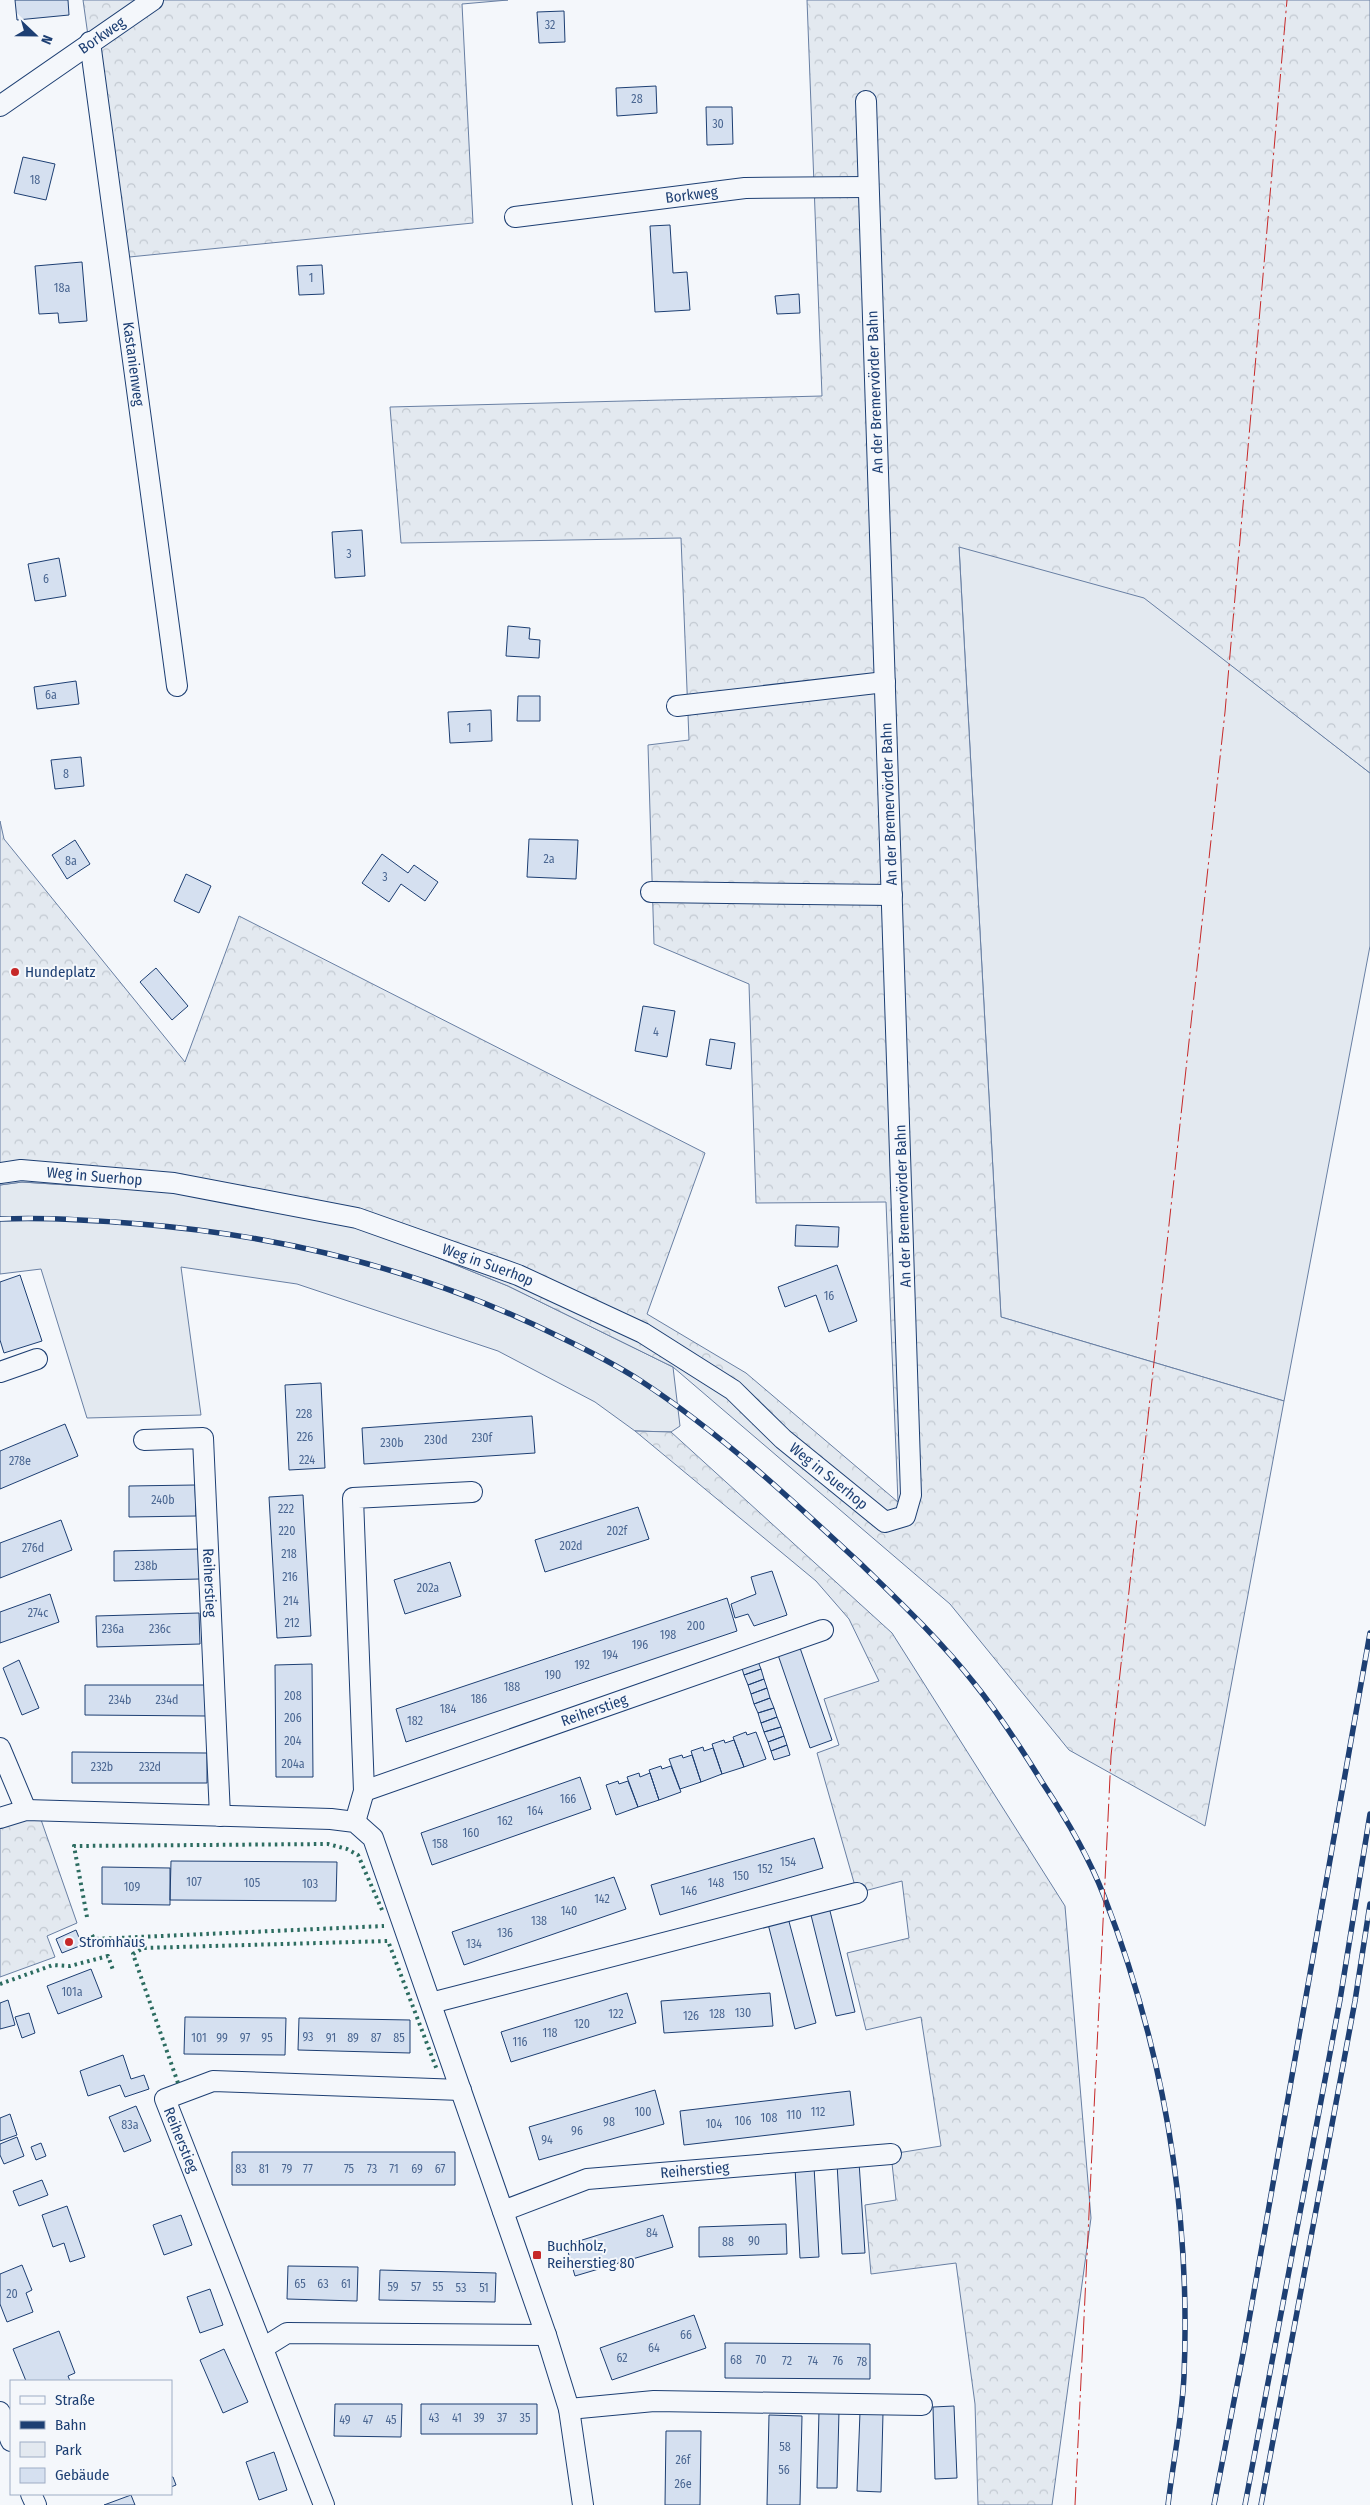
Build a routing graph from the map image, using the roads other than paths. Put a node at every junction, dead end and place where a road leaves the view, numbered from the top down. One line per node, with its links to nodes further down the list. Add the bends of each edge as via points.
1 (153, 0): 2 (street, Borkweg)
2 (90, 42): 4 (street, Borkweg); 8 (street, Kastanienweg)
3 (866, 101): 5 (street, An der Bremervörder Bahn)
4 (0, 106)
5 (868, 187): 6 (street, Borkweg, via 745,188); 7 (street, An der Bremervörder Bahn)
6 (515, 217)
7 (885, 682): 9 (street); 11 (street, An der Bremervörder Bahn)
8 (177, 686)
9 (677, 706)
10 (651, 892): 11 (street, An der Bremervörder Bahn)
11 (892, 895): 17 (street, An der Bremervörder Bahn, via 911,1495)
12 (0, 1173): 17 (street, Weg in Suerhop, via 21,1170 174,1183 357,1218 518,1275 643,1333 733,1390 783,1439 885,1522)
13 (37, 1360): 14 (street)
14 (0, 1372)
15 (144, 1440): 22 (street, Reiherstieg, via 203,1438)
16 (472, 1492): 20 (street, via 353,1498)
17 (905, 1516)
18 (824, 1630): 20 (street, Reiherstieg)
19 (0, 1748): 21 (street)
20 (364, 1791): 24 (street)
21 (26, 1810): 22 (street); 23 (street)
22 (220, 1816): 24 (street)
23 (0, 1818)
24 (355, 1822): 26 (street, via 373,1838)
25 (857, 1893): 26 (street)
26 (431, 2003): 27 (street)
27 (461, 2090): 29 (street); 31 (street, Reiherstieg, via 213,2082 165,2099)
28 (891, 2154): 29 (street, Reiherstieg, via 587,2180)
29 (503, 2211): 30 (street)
30 (546, 2335): 31 (street, via 287,2333); 33 (street)
31 (263, 2348): 36 (street, Reiherstieg)
32 (922, 2406): 33 (street, via 654,2400)
33 (570, 2409): 37 (street)
34 (0, 2412): 35 (street)
35 (10, 2438)
36 (324, 2505)
37 (583, 2505)

